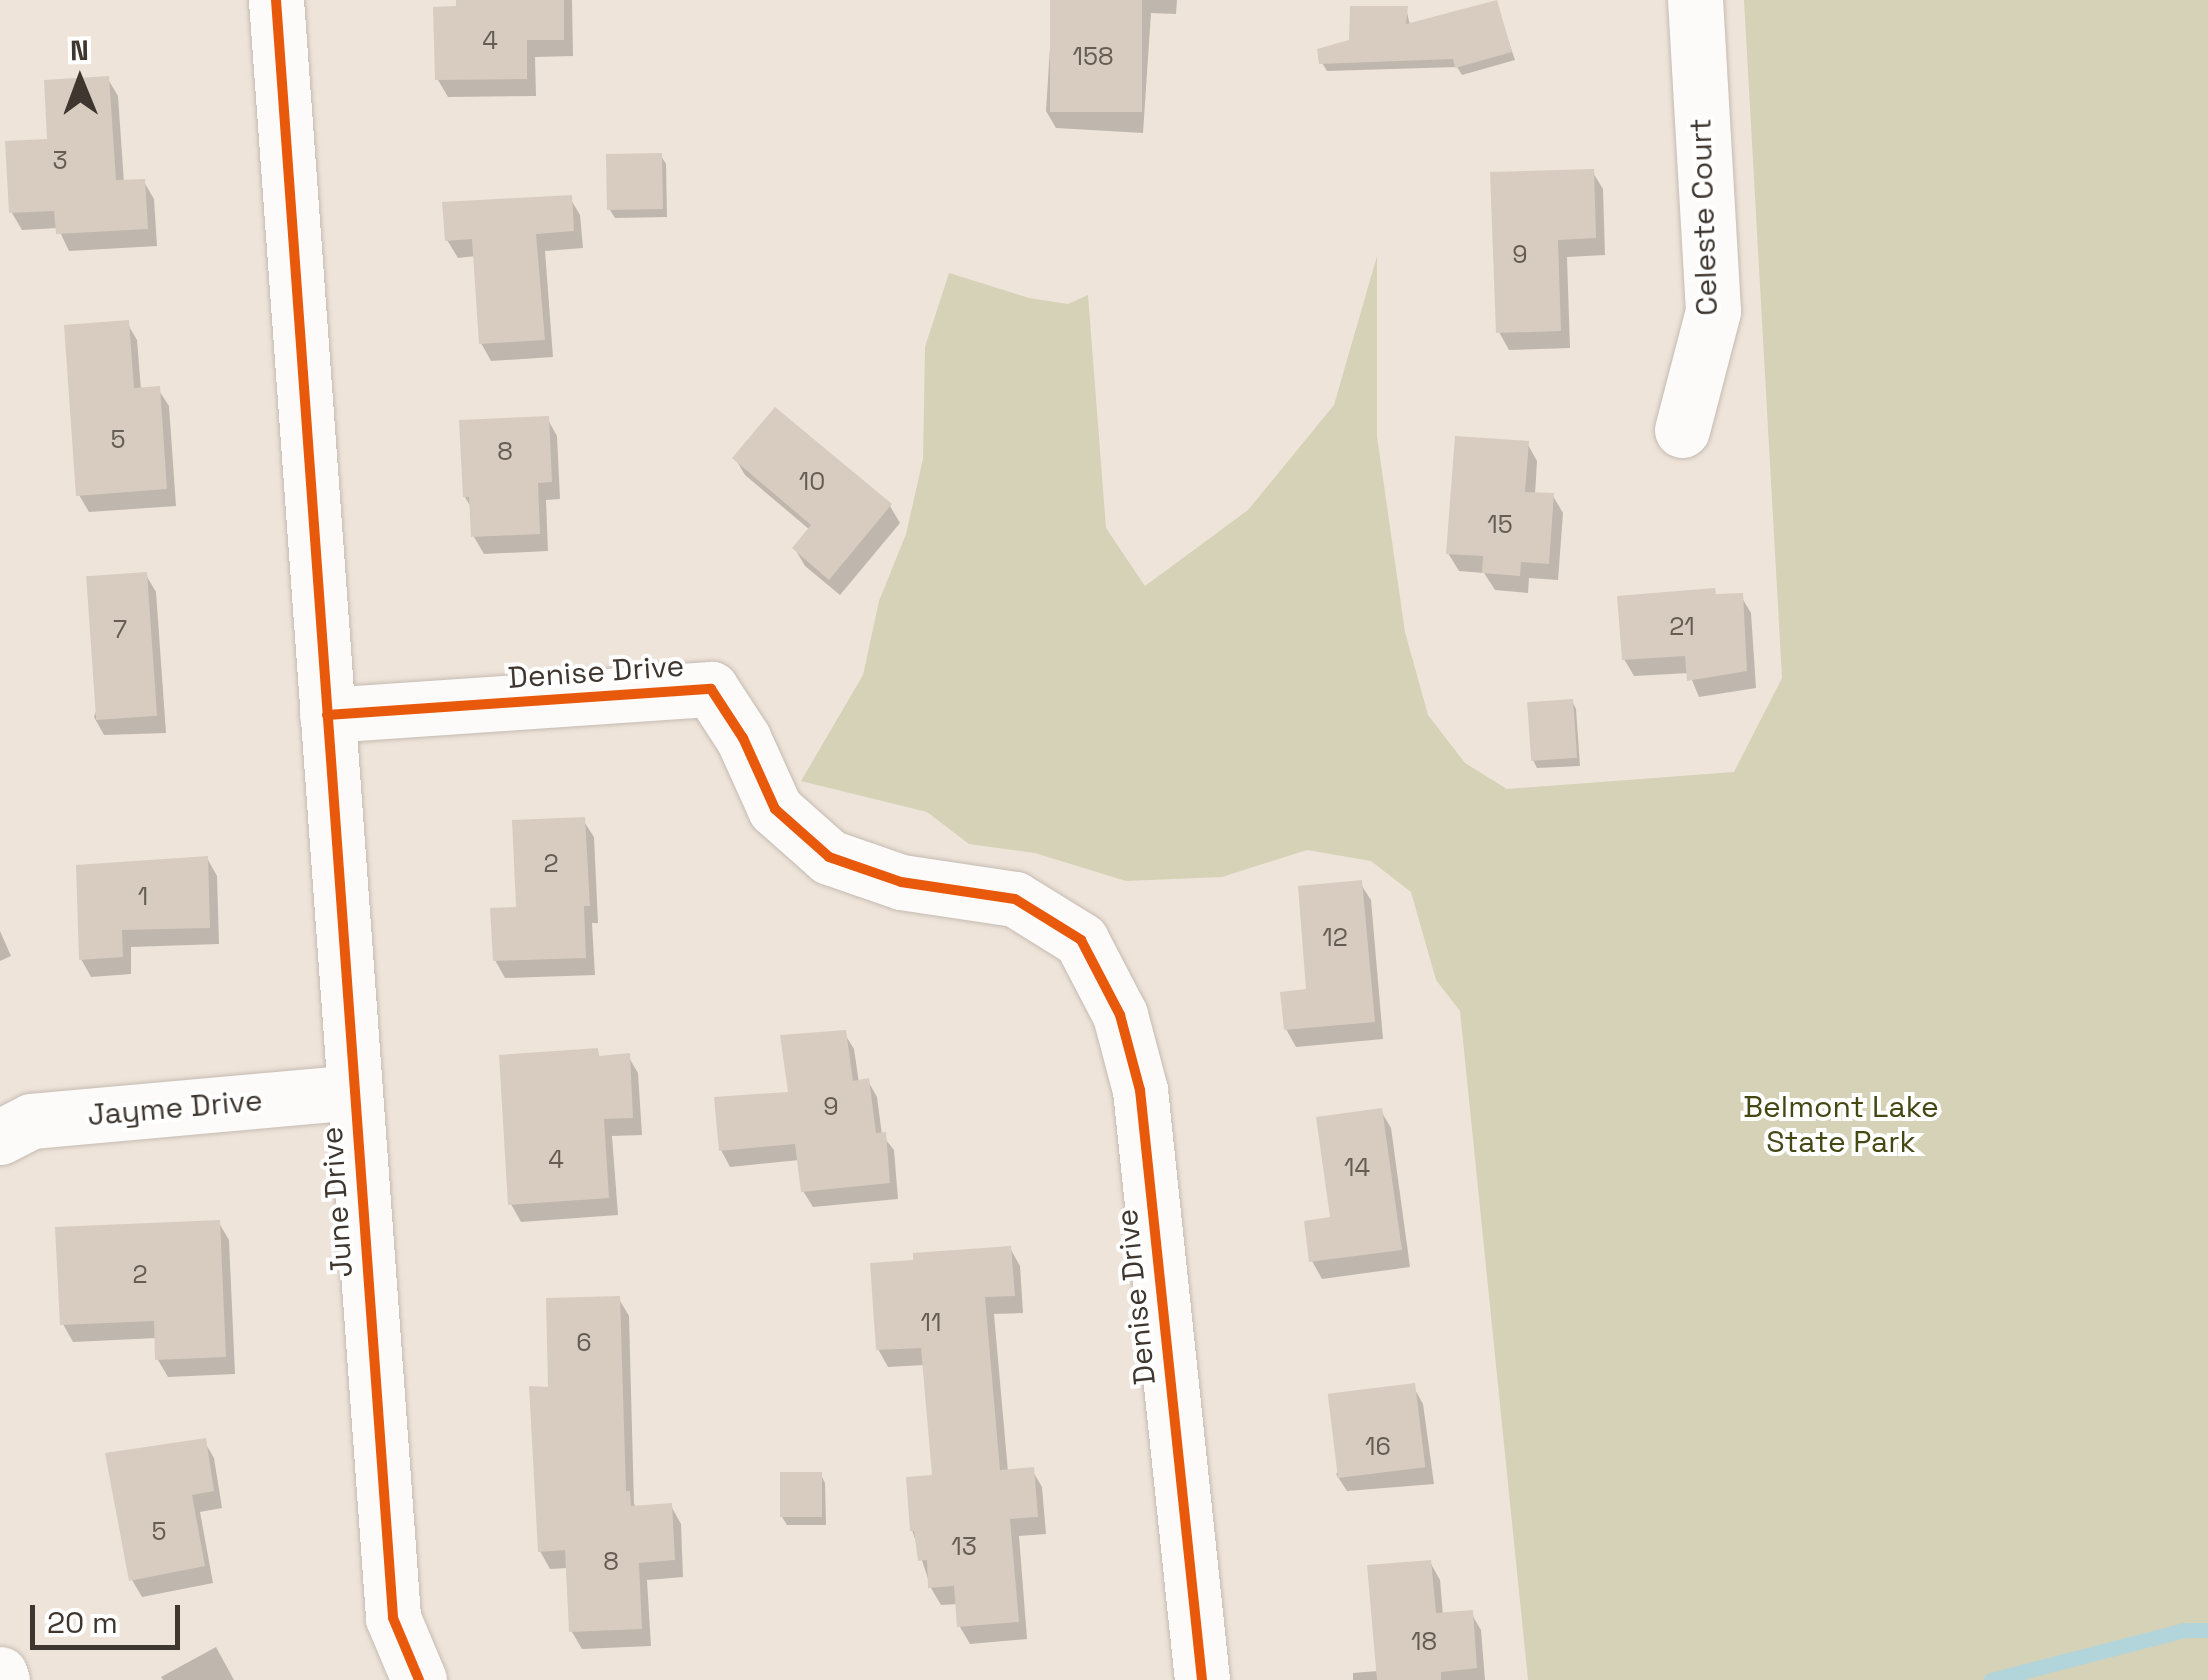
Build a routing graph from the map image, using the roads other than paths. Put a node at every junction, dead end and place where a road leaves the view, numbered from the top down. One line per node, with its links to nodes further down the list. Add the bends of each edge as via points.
1 (276, 0): 4 (street)
2 (1695, 0): 3 (street, Celeste Court, via 1713,311)
3 (1682, 430)
4 (327, 715): 5 (street, June Drive); 8 (street, Denise Drive, via 711,689 775,809 829,858 901,882 1015,899 1081,940 1120,1014 1140,1090)
5 (354, 1092): 6 (street, Jayme Drive, via 31,1120); 7 (street, June Drive, via 393,1618)
6 (0, 1137)
7 (418, 1680)
8 (1202, 1680)

